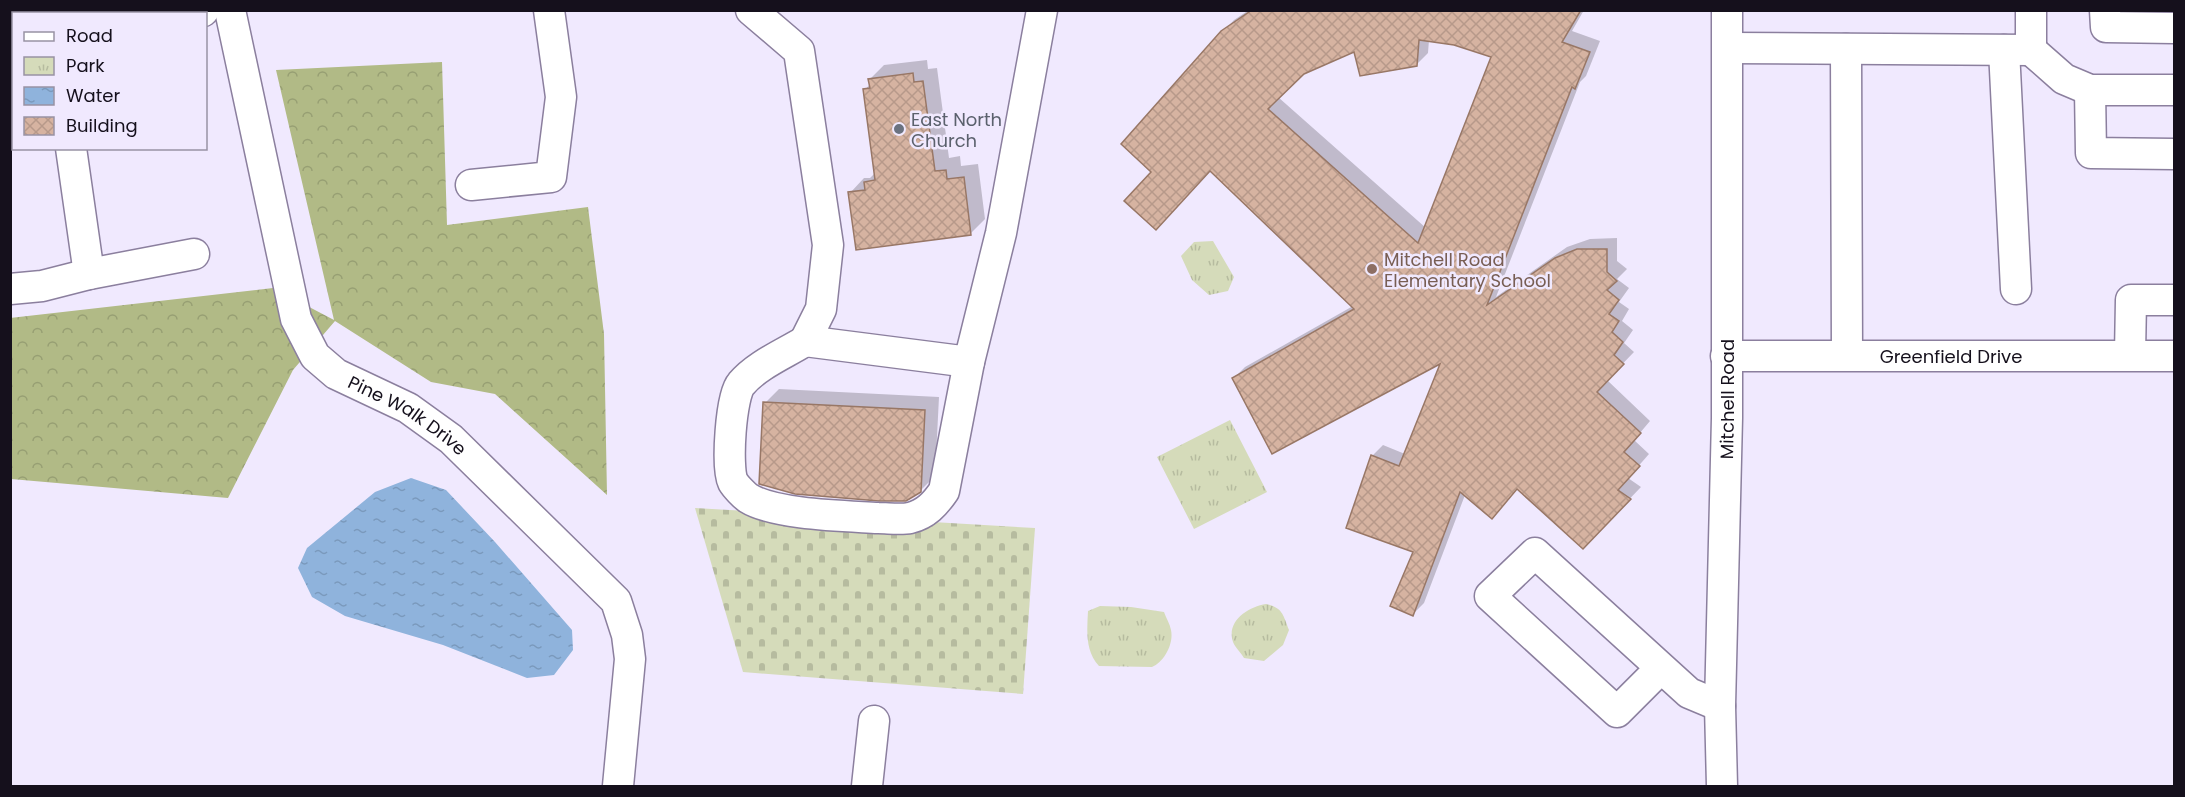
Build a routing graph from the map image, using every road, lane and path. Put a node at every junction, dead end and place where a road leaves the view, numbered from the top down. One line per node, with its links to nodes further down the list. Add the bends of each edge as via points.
1 (230, 10): 31 (street, Pine Walk Drive, via 296,319 315,357 336,374 408,408 451,439 616,601 630,659)
2 (549, 10): 16 (street, via 561,97 551,177)
3 (752, 10): 22 (street, via 799,51 828,245 821,309)
4 (1042, 10): 27 (street, via 1001,233)
5 (1727, 10): 9 (street, Mitchell Road)
6 (2031, 10): 11 (street)
7 (2105, 10): 8 (street, via 2106,27)
8 (2175, 28)
9 (1728, 48): 10 (street); 25 (street, Mitchell Road)
10 (1846, 49): 11 (street); 24 (street)
11 (2018, 50): 12 (street, via 2064,79); 20 (street)
12 (2090, 90): 13 (street); 15 (street, via 2091,153)
13 (2175, 90)
14 (71, 150): 18 (street)
15 (2175, 154)
16 (471, 185)
17 (194, 255): 18 (street)
18 (89, 274): 19 (street, via 42,286)
19 (10, 289)
20 (2016, 289)
21 (2175, 300): 23 (street, via 2131,300)
22 (805, 341): 27 (street); 27 (street, via 754,371 739,386 733,408 729,462 733,482 747,498 767,507 831,516 908,519 924,513 944,491)
23 (2130, 354): 24 (street, Greenfield Drive); 26 (street, Greenfield Drive)
24 (1847, 355): 25 (street, Greenfield Drive)
25 (1726, 356): 29 (street, Mitchell Road)
26 (2175, 356)
27 (969, 362)
28 (1661, 668): 28 (street, via 1535,553 1490,596 1617,712); 29 (street, via 1689,693)
29 (1720, 706): 33 (street, Mitchell Road)
30 (874, 721): 32 (street)
31 (618, 786)
32 (867, 786)
33 (1722, 786)

